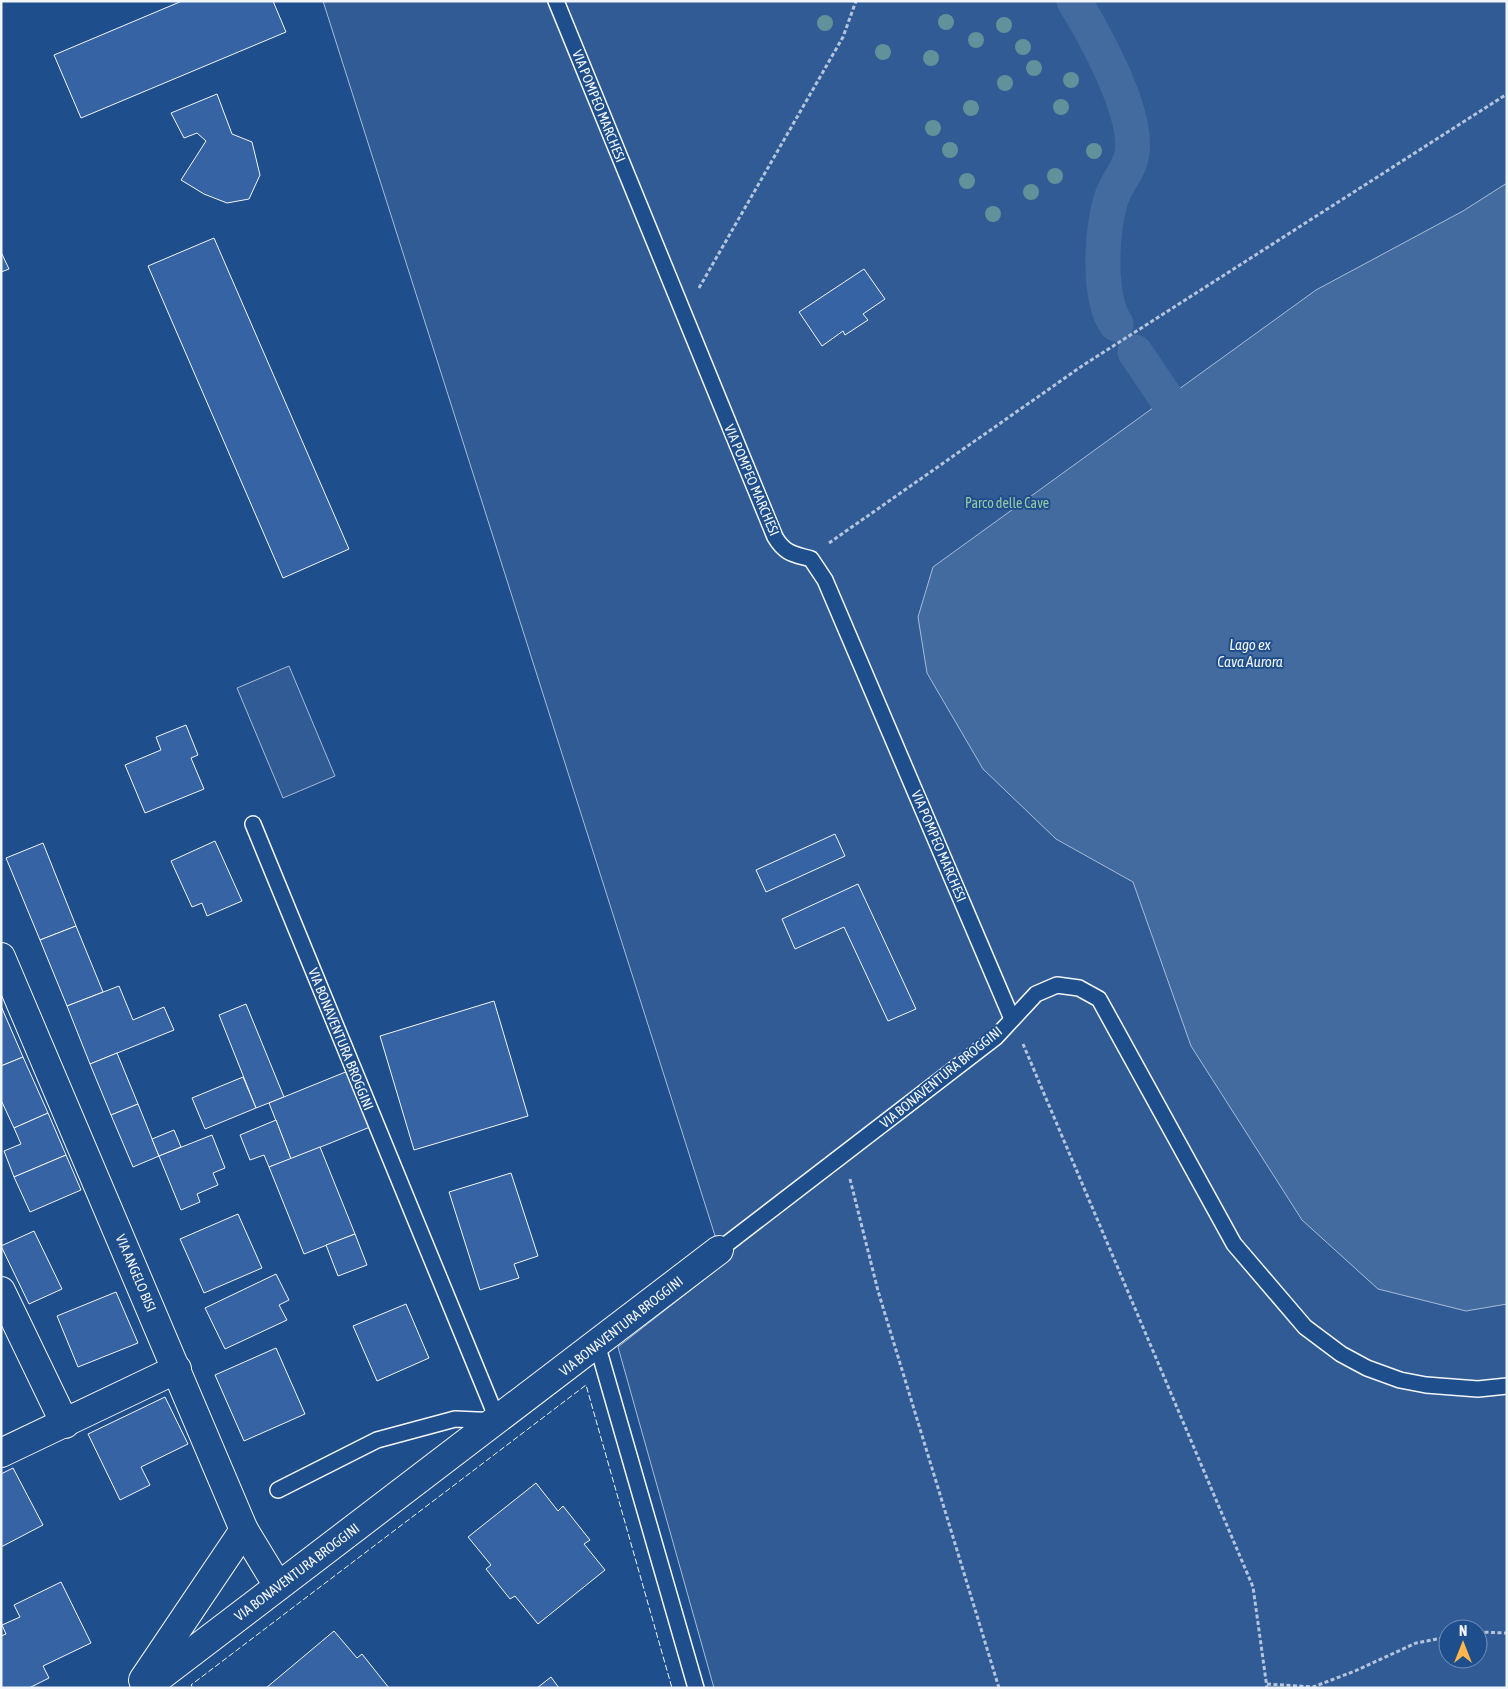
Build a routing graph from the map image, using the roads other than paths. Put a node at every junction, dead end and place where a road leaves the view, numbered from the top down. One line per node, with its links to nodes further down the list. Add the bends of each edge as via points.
1 (556, 1): 4 (lane, VIA POMPEO MARCHESI, via 775,537 793,555 808,558 825,580)
2 (253, 824): 10 (lane, VIA BONAVENTURA BROGGINI)
3 (1, 957): 8 (street, VIA ANGELO BISI)
4 (1012, 1019): 5 (lane, VIA BONAVENTURA BROGGINI, via 996,1037); 9 (lane, VIA BONAVENTURA BROGGINI, via 1036,994 1057,985 1079,988 1099,999 1234,1244 1305,1328 1341,1354 1400,1380 1478,1389)
5 (719, 1250): 7 (street, VIA BONAVENTURA BROGGINI)
6 (1, 1290): 11 (street)
7 (597, 1344): 10 (street, VIA BONAVENTURA BROGGINI); 18 (lane)
8 (177, 1369): 11 (street); 14 (street, VIA ANGELO BISI)
9 (1507, 1386)
10 (498, 1421): 13 (lane, via 454,1419 377,1440); 15 (street, VIA BONAVENTURA BROGGINI)
11 (65, 1424): 12 (street)
12 (1, 1453)
13 (278, 1490)
14 (244, 1530): 15 (street, VIA ANGELO BISI); 16 (street)
15 (278, 1586): 17 (street, VIA BONAVENTURA BROGGINI)
16 (138, 1688)
17 (145, 1688)
18 (696, 1688)

